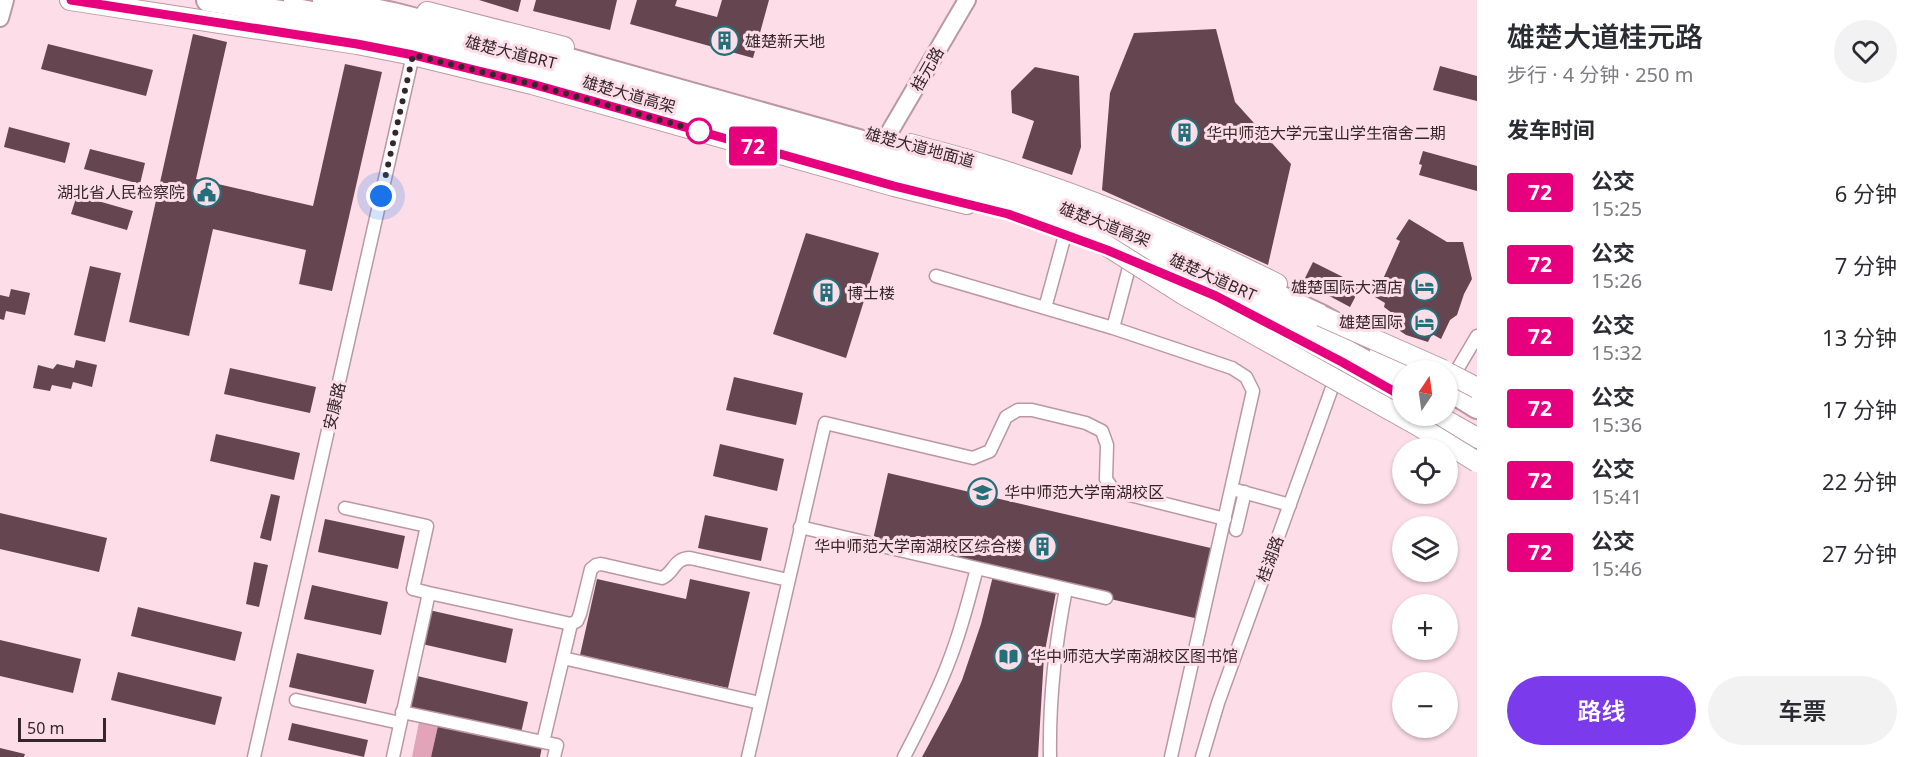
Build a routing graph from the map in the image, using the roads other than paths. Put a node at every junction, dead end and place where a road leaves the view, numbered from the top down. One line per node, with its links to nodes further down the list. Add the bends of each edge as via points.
1 (4, 0): 8 (street)
2 (70, 0): 9 (main road)
3 (208, 0): 12 (highway, 雄楚大道高架, via 311,17 536,67)
4 (288, 0): 7 (lane)
5 (324, 0): 7 (highway, 雄楚大道高架)
6 (967, 0): 11 (street, 桂元路)
7 (371, 8): 11 (main road, 雄楚大道地面道, via 539,40); 16 (highway, 雄楚大道高架, via 923,159 1083,213)
8 (0, 18)
9 (413, 55): 12 (main road, via 532,84 894,186); 57 (street, 安康路)
10 (532, 57): 12 (lane, 雄楚大道BRT, via 738,111 921,165)
11 (886, 138): 21 (main road, 雄楚大道地面道, via 986,165 1142,223 1332,311)
12 (1073, 228): 13 (main road); 15 (street); 24 (highway, 雄楚大道高架, bridge, via 1207,282); 38 (main road, bridge)
13 (1131, 260): 17 (street); 22 (main road, via 1216,296)
14 (936, 276): 15 (street)
15 (1045, 308): 17 (street)
16 (1321, 316): 19 (highway, 雄楚大道高架, bridge); 20 (main road, bridge)
17 (1113, 328): 39 (street, via 1232,368 1246,377 1253,392)
18 (1477, 336): 23 (street)
19 (1399, 360)
20 (1407, 360)
21 (1413, 360)
22 (1342, 362): 28 (main road); 41 (street, 桂湖路)
23 (1458, 363)
24 (1392, 377)
25 (1458, 383): 27 (main road, bridge)
26 (1458, 386): 31 (main road, 雄楚大道地面道)
27 (1477, 388)
28 (1392, 390)
29 (1458, 390): 32 (highway)
30 (1458, 394): 34 (lane)
31 (1477, 396)
32 (1477, 407)
33 (1458, 413): 35 (highway)
34 (1477, 415)
35 (1477, 424)
36 (1455, 426): 37 (main road)
37 (1477, 438)
38 (1477, 462)
39 (1232, 489): 40 (street); 43 (street)
40 (1245, 492): 41 (street); 45 (street)
41 (1290, 505): 64 (street, 桂湖路)
42 (345, 508): 49 (street, via 427,526 413,589)
43 (1225, 519): 44 (street, via 1114,491 1106,479 1107,445 1102,431 1086,423 1018,410 1006,417 990,451 973,458 851,434 825,423); 63 (street)
44 (800, 527): 46 (street); 47 (street)
45 (1236, 530)
46 (977, 568): 48 (street); 61 (street, via 950,660)
47 (788, 580): 51 (street, via 690,558 682,559 662,578 596,565 591,569 580,614); 54 (street)
48 (1066, 589): 50 (street); 62 (street, via 1052,674)
49 (429, 593): 51 (street); 55 (street)
50 (1106, 598)
51 (571, 624): 52 (street)
52 (563, 658): 54 (street); 56 (street)
53 (296, 700): 55 (street)
54 (760, 703): 60 (street)
55 (401, 718): 56 (street); 58 (street)
56 (543, 742): 59 (street, via 557,745)
57 (254, 757)
58 (393, 757)
59 (554, 757)
60 (748, 757)
61 (904, 757)
62 (1050, 757)
63 (1171, 757)
64 (1202, 757)

